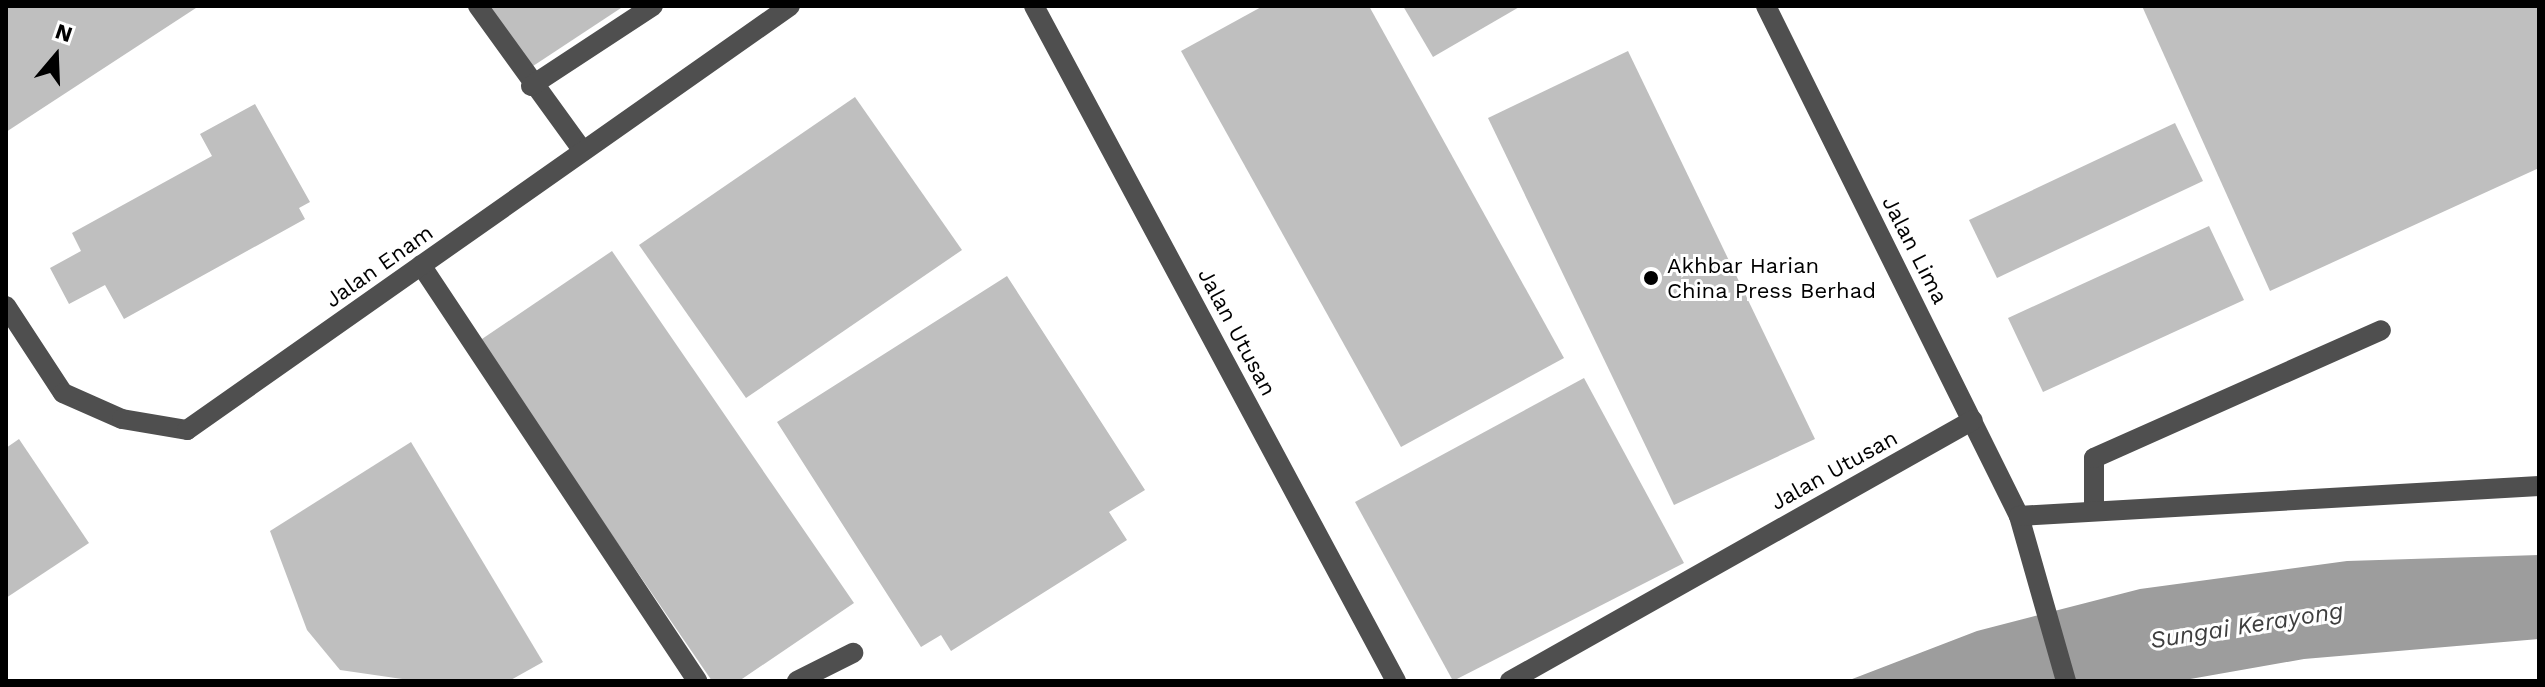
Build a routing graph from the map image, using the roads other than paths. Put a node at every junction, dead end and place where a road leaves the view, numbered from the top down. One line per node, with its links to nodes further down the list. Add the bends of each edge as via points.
1 (478, 6): 6 (street)
2 (653, 6): 6 (street)
3 (790, 6): 7 (street, Jalan Enam)
4 (1766, 6): 11 (street, Jalan Lima)
5 (1042, 9): 18 (street, Jalan Utusan)
6 (531, 86): 7 (street)
7 (583, 151): 8 (street, Jalan Enam)
8 (421, 265): 9 (street, Jalan Enam, via 187,430 122,419 63,393); 16 (street)
9 (6, 306)
10 (2381, 330): 13 (street, via 2094,458)
11 (1973, 420): 14 (street, Jalan Lima); 19 (street, Jalan Utusan)
12 (2539, 486): 13 (street)
13 (2094, 507): 14 (street)
14 (2019, 516): 20 (street, Jalan Lima)
15 (853, 653): 17 (street)
16 (697, 681)
17 (797, 681)
18 (1396, 681)
19 (1510, 681)
20 (2066, 681)

